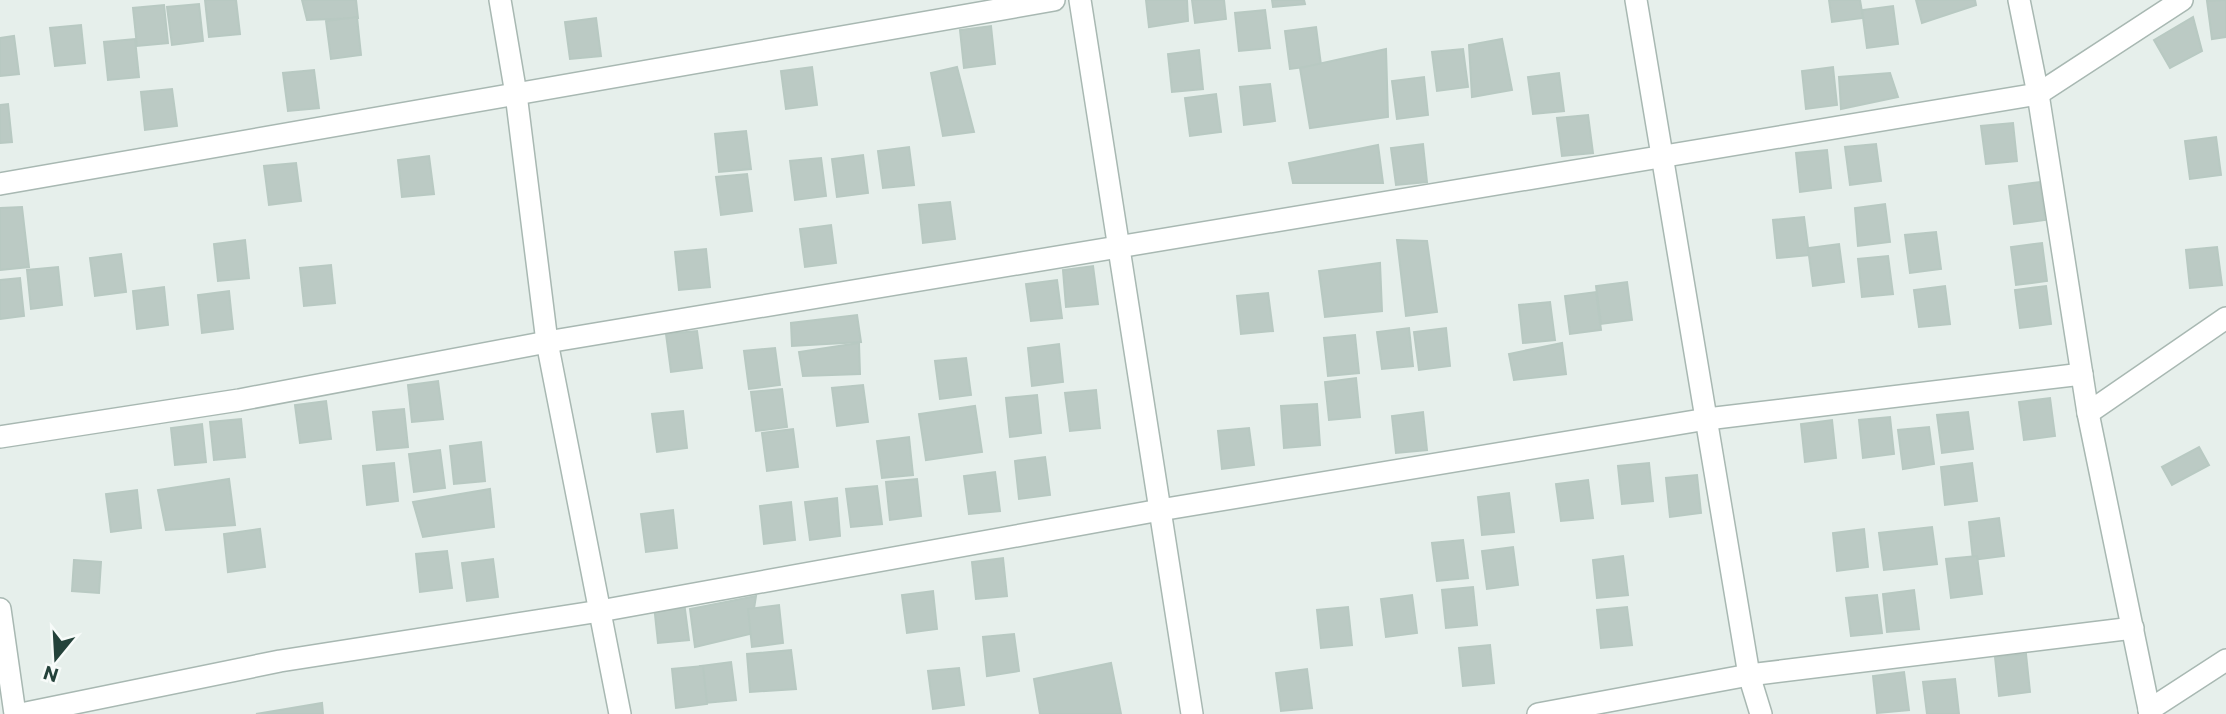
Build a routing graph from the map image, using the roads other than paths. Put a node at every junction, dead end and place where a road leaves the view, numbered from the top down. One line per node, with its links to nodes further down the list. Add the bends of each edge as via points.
1 (500, 0): 7 (street)
2 (1054, 0): 7 (street)
3 (1080, 0): 11 (street)
4 (1636, 0): 9 (street)
5 (2020, 0): 8 (street)
6 (2182, 0): 8 (street)
7 (516, 94): 10 (street); 13 (street)
8 (2038, 94): 9 (street); 14 (street)
9 (1661, 158): 11 (street); 16 (street)
10 (0, 184)
11 (1119, 247): 13 (street); 18 (street)
12 (2226, 318): 15 (street)
13 (547, 342): 17 (street, via 239,400); 20 (street)
14 (2082, 374): 15 (street); 16 (street)
15 (2088, 413): 21 (street)
16 (1707, 419): 18 (street); 23 (street)
17 (0, 437)
18 (1160, 510): 20 (street); 28 (street)
19 (0, 609): 25 (street)
20 (600, 611): 26 (street, via 280,662); 27 (street)
21 (2133, 628): 23 (street); 24 (street)
22 (2226, 660): 24 (street)
23 (1749, 675): 29 (street); 30 (street)
24 (2150, 712)
25 (15, 714)
26 (21, 714)
27 (620, 714)
28 (1192, 714)
29 (1538, 714)
30 (1761, 714)

